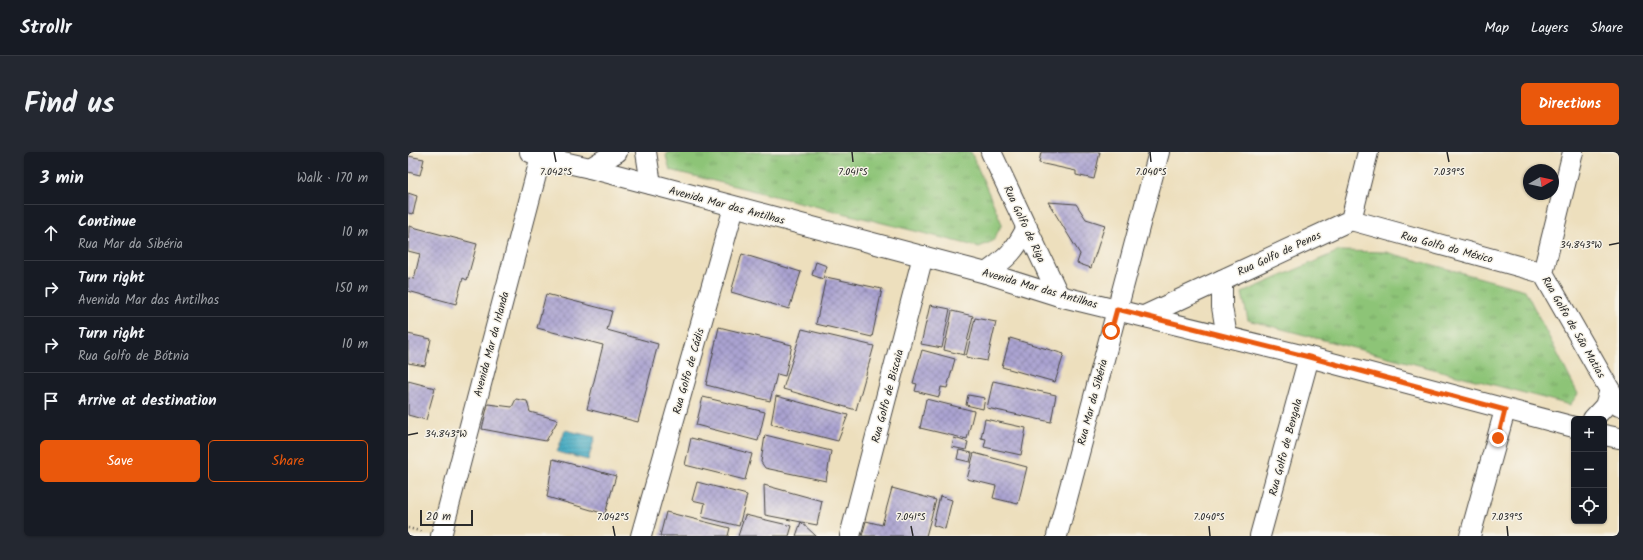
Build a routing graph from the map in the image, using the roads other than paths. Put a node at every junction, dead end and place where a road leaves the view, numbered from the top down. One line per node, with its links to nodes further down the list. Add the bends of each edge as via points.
1 (617, 152): 8 (street)
2 (646, 152): 9 (street)
3 (991, 152): 12 (street, Rua Golfo de Riga)
4 (1159, 152): 18 (street, Rua Mar da Sibéria)
5 (1368, 152): 11 (street)
6 (1573, 152): 15 (street, Rua Golfo de São Matias)
7 (538, 154): 8 (street, Avenida Mar das Antilhas); 28 (street, Avenida Mar da Irlanda)
8 (590, 168): 9 (street, Avenida Mar das Antilhas)
9 (651, 184): 10 (street, Avenida Mar das Antilhas)
10 (734, 207): 13 (street, Avenida Mar das Antilhas); 29 (street, Rua Golfo de Cádis)
11 (1351, 220): 15 (street, Rua Golfo do México); 16 (street, Rua Golfo de Penas)
12 (1027, 227): 14 (street, via 1008,258); 17 (street, Rua Golfo de Riga)
13 (922, 256): 14 (street, Avenida Mar das Antilhas); 30 (street, Rua Golfo de Biscaia)
14 (986, 273): 17 (street, Avenida Mar das Antilhas)
15 (1543, 273): 22 (street, Rua Golfo de São Matias)
16 (1222, 280): 19 (street, Rua Golfo de Penas); 20 (street, via 1222,307)
17 (1059, 296): 18 (street, Avenida Mar das Antilhas)
18 (1117, 309): 19 (street, Avenida Mar das Antilhas); 31 (street, Rua Mar da Sibéria)
19 (1144, 316): 20 (street, Avenida Mar das Antilhas)
20 (1227, 337): 21 (street, Avenida Mar das Antilhas)
21 (1309, 357): 23 (street, Avenida Mar das Antilhas); 32 (street, Rua Golfo de Bengala)
22 (1614, 398): 24 (street)
23 (1505, 410): 25 (street, Avenida Mar das Antilhas); 33 (street)
24 (1596, 416)
25 (1571, 426)
26 (1607, 436): 27 (street)
27 (1619, 438)
28 (441, 536)
29 (641, 536)
30 (850, 536)
31 (1056, 536)
32 (1260, 536)
33 (1470, 536)

